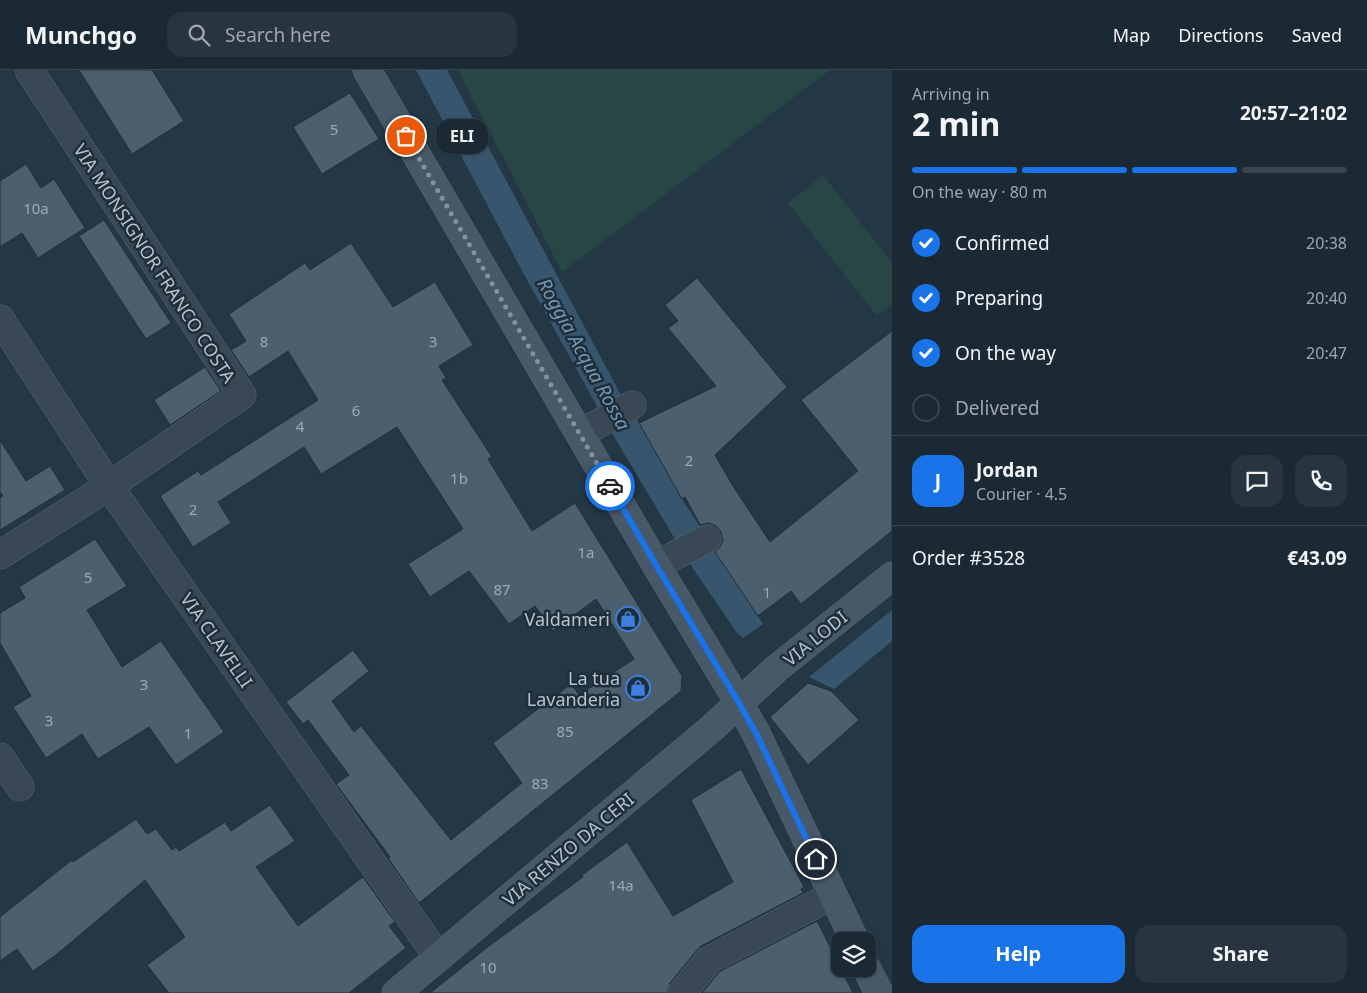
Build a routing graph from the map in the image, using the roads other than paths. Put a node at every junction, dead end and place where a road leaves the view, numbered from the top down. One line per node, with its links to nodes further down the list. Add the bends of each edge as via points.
1 (29, 70): 6 (street, VIA MONSIGNOR FRANCO COSTA, via 242,395)
2 (367, 70): 5 (street)
3 (0, 319): 6 (street, VIA CLAVELLI)
4 (632, 405): 5 (street)
5 (580, 434): 9 (street)
6 (109, 486): 8 (street); 16 (street, VIA CLAVELLI)
7 (707, 539): 9 (street)
8 (0, 554)
9 (656, 565): 11 (street)
10 (892, 576): 11 (street, VIA LODI, via 776,669)
11 (739, 703): 14 (street); 16 (street, VIA RENZO DA CERI)
12 (0, 757): 13 (street)
13 (20, 787)
14 (833, 895): 15 (street); 19 (street, via 709,960)
15 (850, 932)
16 (440, 956): 18 (street, VIA RENZO DA CERI)
17 (871, 977): 20 (street)
18 (396, 993)
19 (682, 993)
20 (879, 993)

